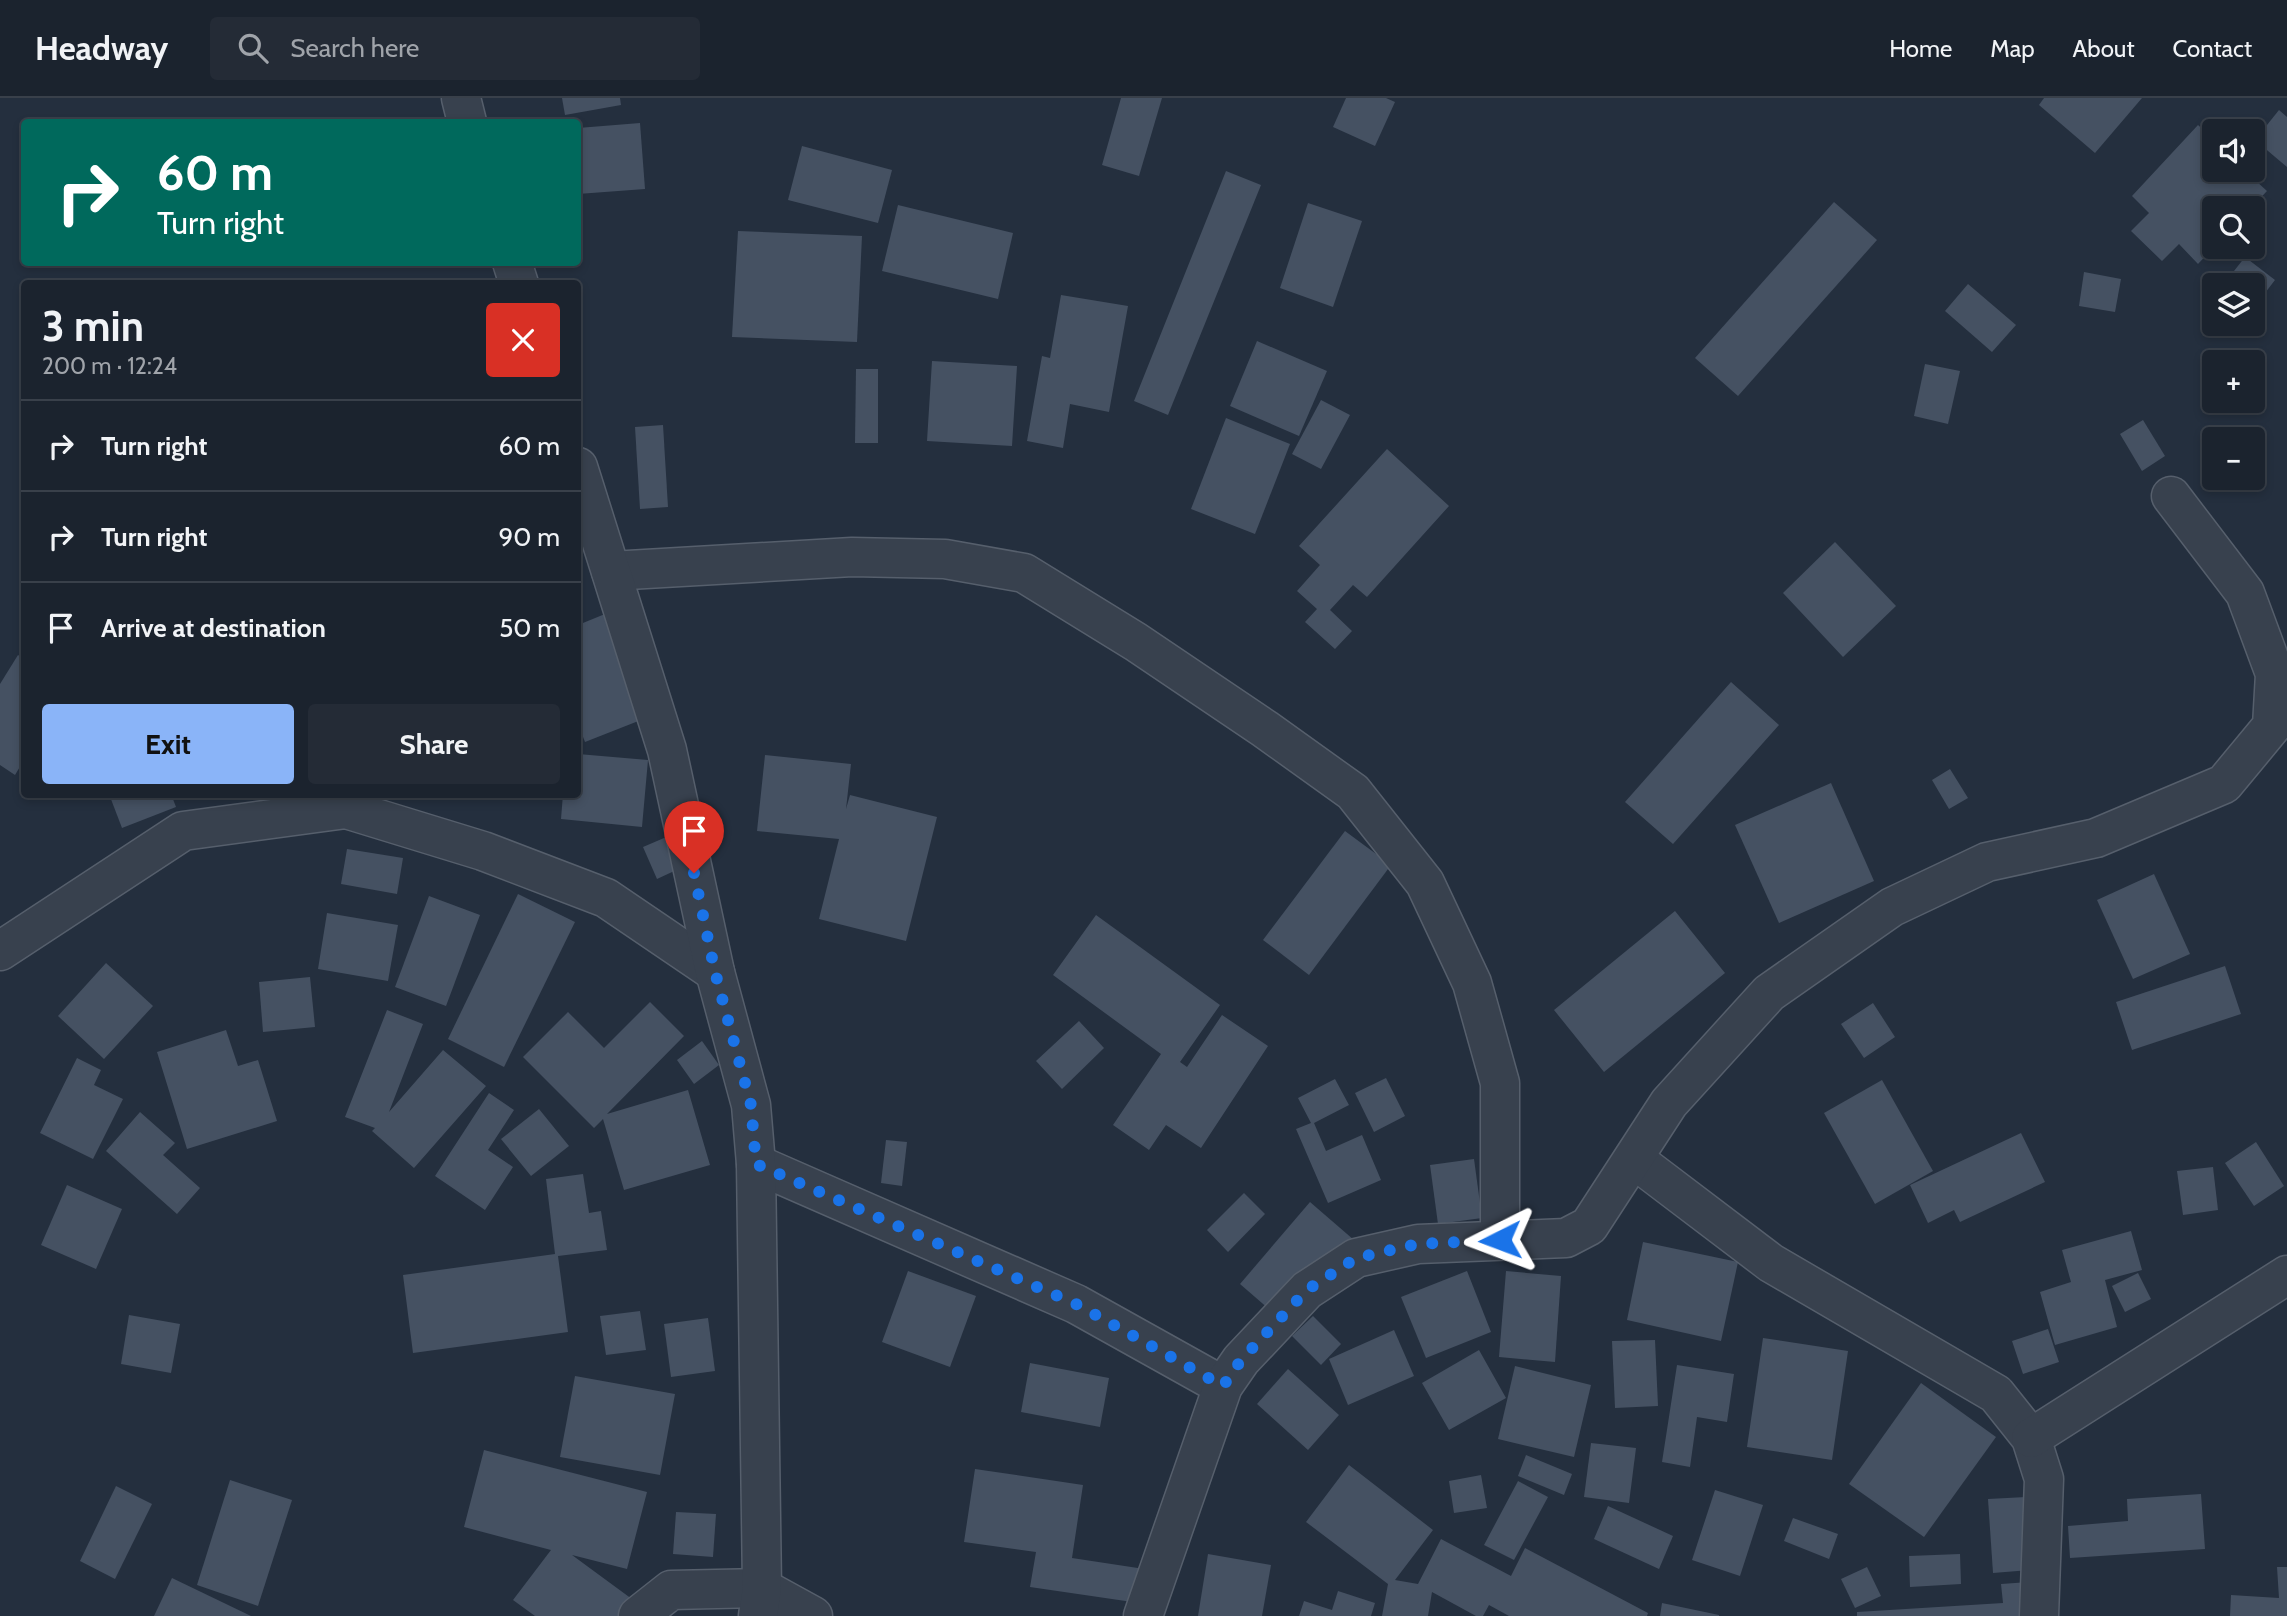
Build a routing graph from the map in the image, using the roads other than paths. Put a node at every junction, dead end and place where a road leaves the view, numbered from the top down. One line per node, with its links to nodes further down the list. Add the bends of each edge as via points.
1 (461, 98): 3 (street)
2 (485, 98): 4 (street)
3 (467, 119)
4 (470, 119)
5 (581, 476): 7 (street)
6 (2171, 496): 10 (street, via 2245,593 2275,674 2272,726 2224,784 2096,838 1987,862 1892,907 1769,993 1669,1103)
7 (611, 571): 9 (street, via 667,750); 12 (street, via 852,557 944,559 1024,573 1136,642 1353,792 1425,883 1472,983 1500,1083)
8 (1, 948): 9 (street, via 183,831 346,809 483,851 606,898)
9 (715, 972): 11 (street, via 751,1105)
10 (1634, 1159): 12 (street, via 1589,1226 1566,1238); 15 (street, via 1771,1263 1996,1394)
11 (756, 1164): 14 (street, via 1076,1304); 16 (street)
12 (1500, 1240): 14 (street, via 1418,1244 1356,1258 1307,1290 1241,1360)
13 (2287, 1275): 15 (street)
14 (1223, 1386): 19 (street)
15 (2031, 1438): 20 (street, via 2045,1479)
16 (760, 1602): 17 (street, via 671,1590); 18 (street)
17 (638, 1616)
18 (813, 1616)
19 (1143, 1616)
20 (2039, 1616)

